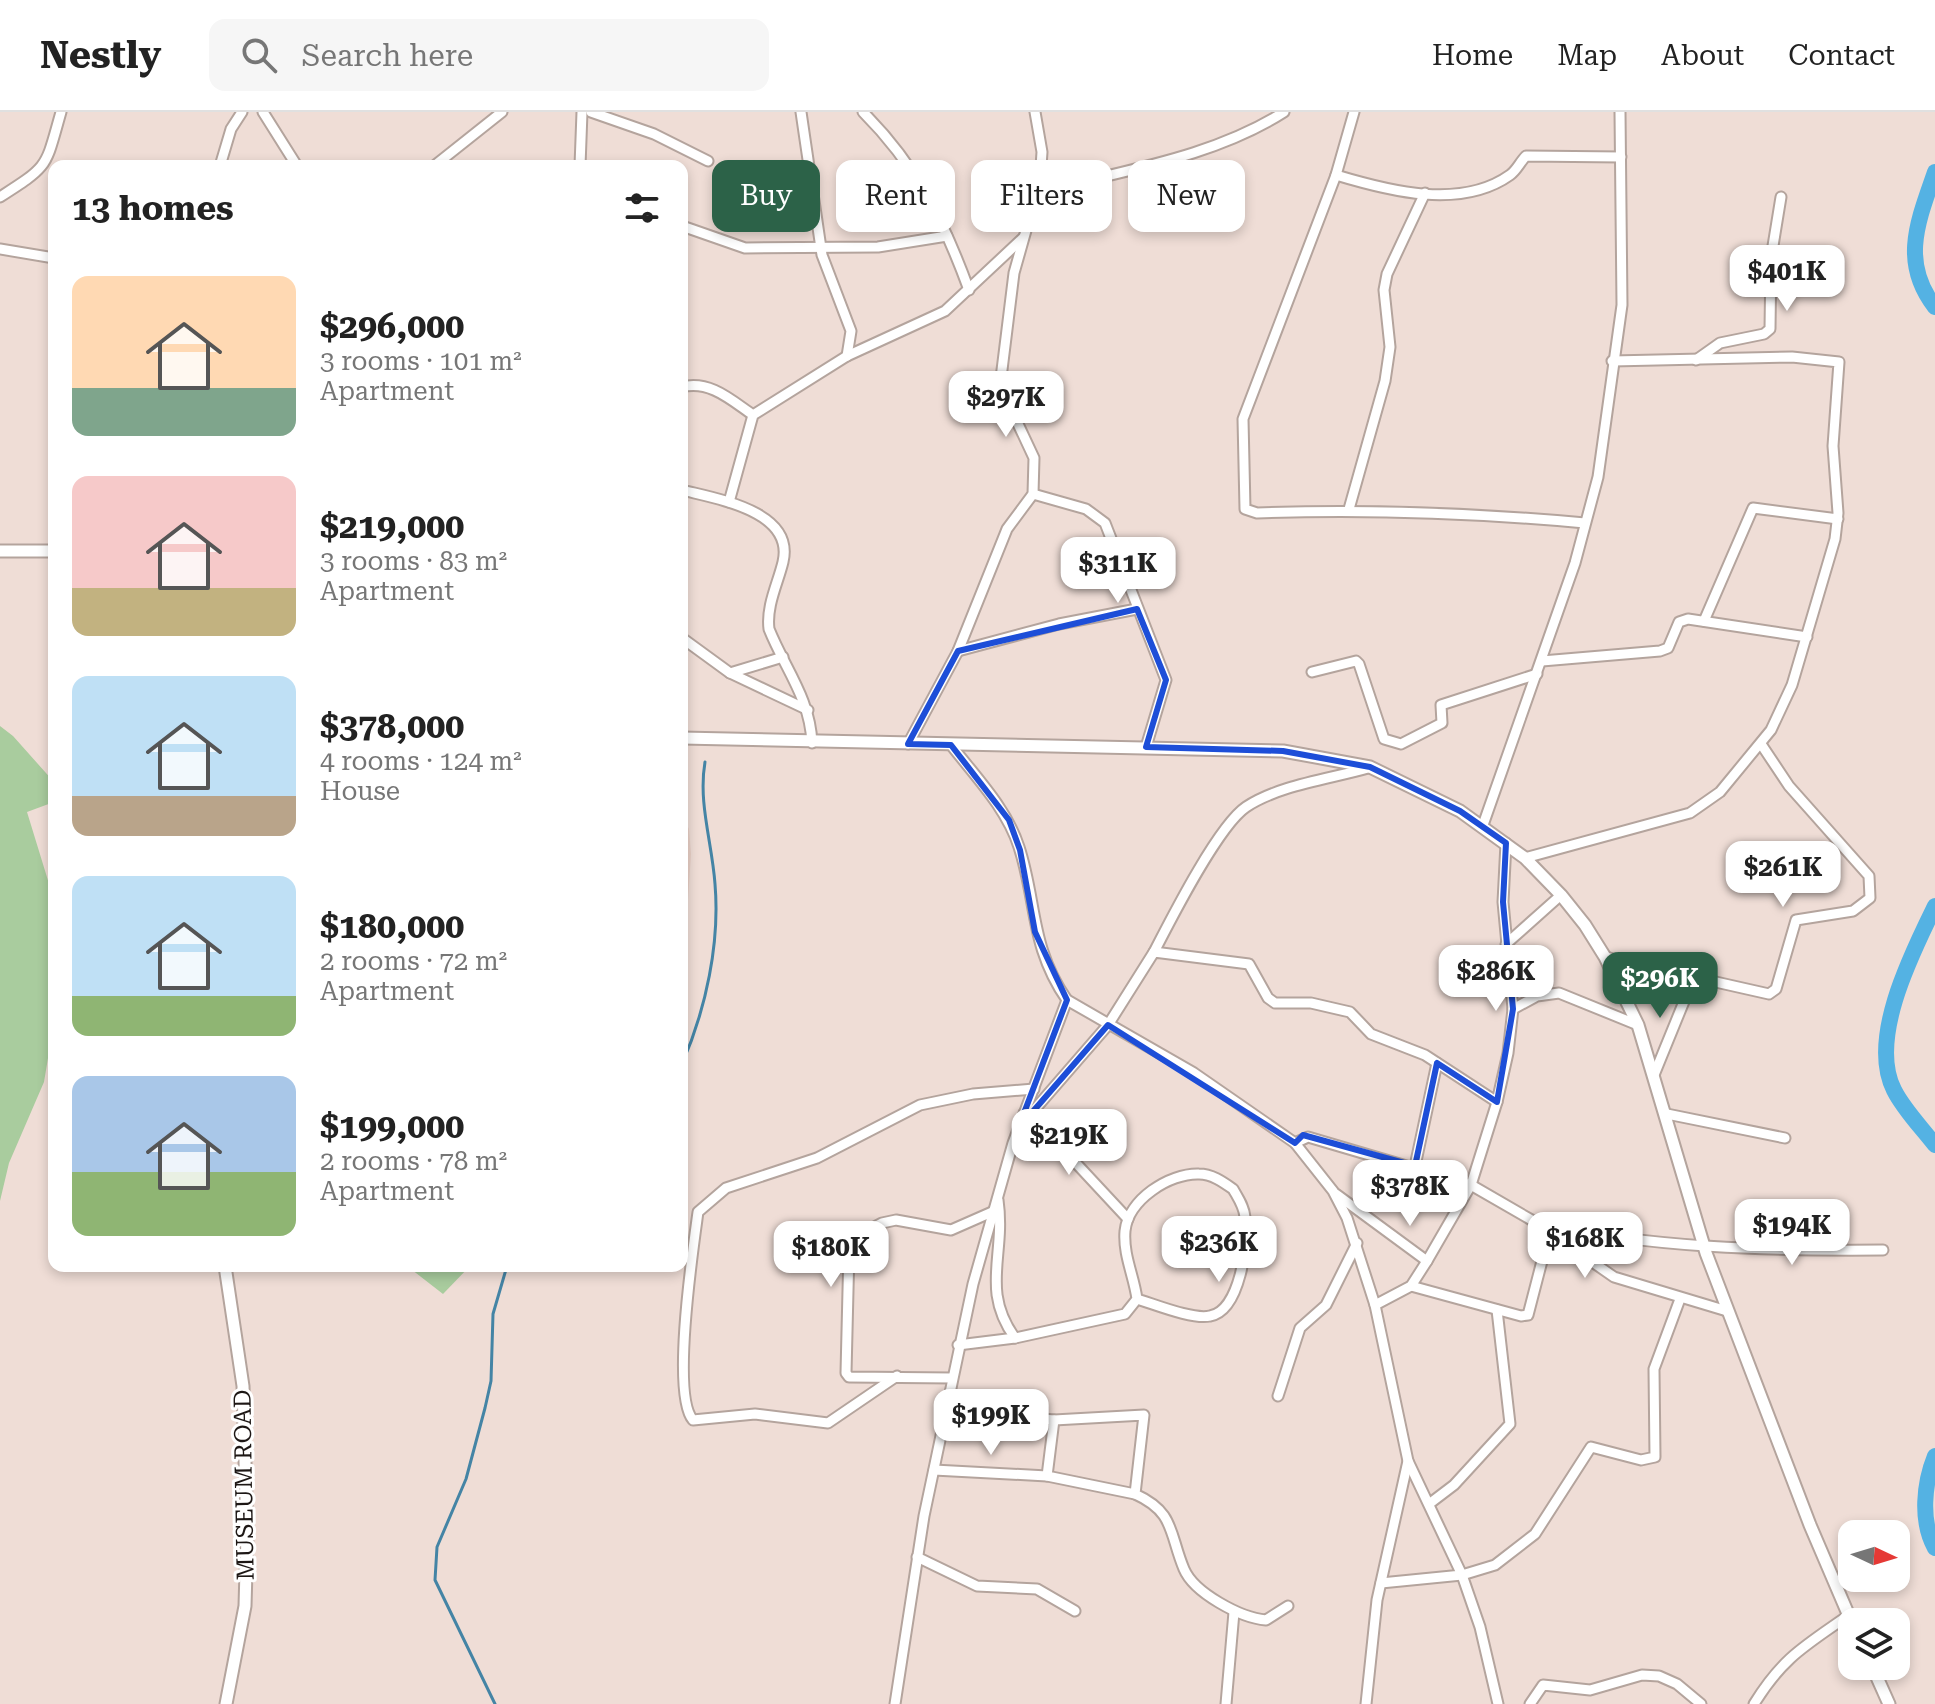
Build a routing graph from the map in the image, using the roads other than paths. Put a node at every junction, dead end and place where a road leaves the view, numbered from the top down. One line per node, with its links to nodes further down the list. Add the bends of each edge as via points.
1 (61, 112): 25 (street, via 46,165)
2 (242, 112): 15 (street)
3 (263, 112): 16 (street)
4 (502, 112): 13 (street)
5 (582, 112): 19 (street)
6 (591, 112): 21 (street, via 654,134)
7 (801, 112): 31 (street)
8 (863, 112): 29 (street, via 910,165)
9 (1035, 112): 20 (street)
10 (1284, 112): 22 (street, via 1194,152)
11 (1354, 112): 23 (street)
12 (1620, 112): 14 (street)
13 (451, 153): 17 (street); 18 (street)
14 (1621, 157): 24 (street, via 1526,156 1511,174 1478,191); 37 (street, via 1622,305)
15 (222, 160)
16 (293, 160)
17 (442, 160)
18 (453, 160)
19 (580, 160)
20 (1041, 160)
21 (708, 161)
22 (1112, 173)
23 (1336, 175): 24 (street); 43 (street, via 1243,419 1244,504 1257,513)
24 (1425, 193): 43 (street, via 1387,274 1390,347 1385,381)
25 (0, 197)
26 (1781, 197): 36 (street, via 1771,258 1770,329 1720,343)
27 (688, 228): 31 (street, via 745,248)
28 (1026, 232): 30 (street)
29 (947, 236): 31 (street, via 878,247); 34 (street)
30 (1025, 237): 34 (street); 41 (street, via 1008,303 1001,378 1034,458)
31 (822, 245): 35 (street, via 851,331)
32 (0, 249): 33 (street)
33 (48, 257)
34 (969, 290): 35 (street, via 934,317)
35 (847, 356): 39 (street)
36 (1696, 360): 37 (street); 44 (street, via 1792,357 1839,362 1833,446)
37 (1612, 361): 45 (street, via 1598,477)
38 (688, 386): 39 (street, via 716,390)
39 (753, 415): 42 (street)
40 (688, 492): 42 (street)
41 (1033, 494): 48 (street, via 1097,514); 52 (street, via 1007,529)
42 (729, 502): 53 (street, via 766,519 784,541 768,618)
43 (1349, 509): 45 (street)
44 (1838, 519): 49 (street, via 1753,508); 50 (street)
45 (1585, 523): 54 (street)
46 (0, 551): 47 (street)
47 (48, 551)
48 (1137, 609): 52 (street); 64 (street, via 1166,680)
49 (1704, 621): 50 (street); 54 (street, via 1679,622 1668,648 1660,651)
50 (1807, 637): 62 (street, via 1792,685)
51 (688, 642): 56 (street)
52 (958, 651): 61 (street)
53 (783, 657): 56 (street); 58 (street)
54 (1542, 661): 57 (street)
55 (1312, 672): 57 (street, via 1356,661 1384,739 1401,744 1442,723 1441,705)
56 (730, 673): 58 (street)
57 (1537, 674): 66 (street)
58 (808, 710): 60 (street)
59 (688, 738): 60 (street)
60 (812, 743): 61 (street)
61 (908, 744): 63 (street)
62 (1761, 744): 68 (street, via 1720,792 1690,813); 73 (street, via 1789,786 1869,876 1870,898 1853,911 1796,920 1773,993)
63 (951, 745): 64 (street); 74 (street, via 1009,820 1035,932)
64 (1146, 747): 65 (street, via 1283,751)
65 (1370, 767): 66 (street); 71 (street, via 1268,796 1243,809 1183,896)
66 (1483, 825): 67 (street)
67 (1506, 843): 68 (street); 70 (street)
68 (1525, 858): 69 (street)
69 (1561, 895): 70 (street); 72 (street)
70 (1506, 944): 75 (street)
71 (1154, 952): 76 (street); 78 (street, via 1249,964 1275,1003 1311,1003 1350,1012 1371,1034)
72 (1605, 957): 73 (street); 77 (street)
73 (1694, 977): 79 (street)
74 (1067, 1000): 76 (street); 80 (street)
75 (1513, 1009): 77 (street, via 1537,996 1559,993); 81 (street)
76 (1108, 1025): 82 (street); 85 (street, via 1194,1073)
77 (1638, 1025): 79 (street)
78 (1437, 1063): 81 (street); 86 (street)
79 (1654, 1075): 83 (street)
80 (1034, 1089): 82 (street); 107 (street, via 920,1105 817,1158 726,1188 698,1212 684,1337 687,1406 693,1420 755,1414 828,1423)
81 (1497, 1102): 87 (street)
82 (1026, 1114): 89 (street); 91 (street)
83 (1667, 1114): 84 (street); 95 (street)
84 (1785, 1138)
85 (1295, 1143): 86 (street, via 1308,1137); 88 (street)
86 (1415, 1166): 87 (street)
87 (1471, 1185): 92 (street); 97 (street)
88 (1333, 1191): 94 (street); 97 (street)
89 (997, 1194): 90 (street); 105 (street, via 1001,1239 995,1303)
90 (992, 1212): 106 (street); 107 (street, via 951,1230 896,1220 882,1223 851,1243 846,1373 854,1378)
91 (1128, 1219): 100 (street, via 1125,1250); 100 (street, via 1168,1181 1202,1174 1233,1189 1246,1218 1241,1270 1223,1312 1205,1317)
92 (1535, 1222): 93 (street); 95 (street)
93 (1549, 1234): 101 (street, via 1614,1277); 103 (street, via 1532,1311 1521,1316)
94 (1357, 1243): 102 (street); 109 (street, via 1326,1305 1300,1328)
95 (1704, 1245): 96 (street, via 1772,1251); 104 (street)
96 (1883, 1250)
97 (1427, 1261): 99 (street)
98 (226, 1272): 126 (street, MUSEUM ROAD, via 243,1386 247,1535 245,1606)
99 (1411, 1286): 102 (street); 103 (street)
100 (1137, 1299): 105 (street, via 1125,1314 1111,1320)
101 (1680, 1299): 104 (street); 118 (street, via 1654,1369 1655,1457 1641,1460 1591,1447 1535,1534 1495,1565)
102 (1375, 1305): 112 (street)
103 (1497, 1310): 116 (street, via 1510,1424 1454,1485)
104 (1727, 1311): 121 (street)
105 (1015, 1338): 106 (street)
106 (958, 1345): 108 (street)
107 (897, 1376): 108 (street)
108 (952, 1378): 110 (street)
109 (1278, 1396)
110 (945, 1410): 111 (street); 113 (street)
111 (1054, 1420): 114 (street); 115 (street, via 1144,1415)
112 (1408, 1461): 116 (street); 119 (street)
113 (934, 1470): 114 (street); 117 (street)
114 (1047, 1476): 115 (street)
115 (1135, 1494): 123 (street, via 1162,1511 1189,1578)
116 (1429, 1504): 118 (street)
117 (917, 1557): 122 (street, via 977,1586 1037,1589); 127 (street)
118 (1462, 1575): 119 (street); 130 (street)
119 (1381, 1583): 129 (street)
120 (1288, 1606): 123 (street, via 1266,1620)
121 (1845, 1608)
122 (1075, 1611)
123 (1234, 1612): 128 (street)
124 (1838, 1627): 133 (street, via 1785,1660)
125 (1878, 1680): 134 (street)
126 (226, 1704)
127 (895, 1704)
128 (1226, 1704)
129 (1366, 1704)
130 (1498, 1704)
131 (1530, 1704): 132 (street, via 1543,1685 1590,1690 1642,1675 1677,1684)
132 (1701, 1704)
133 (1754, 1704)
134 (1889, 1704)

